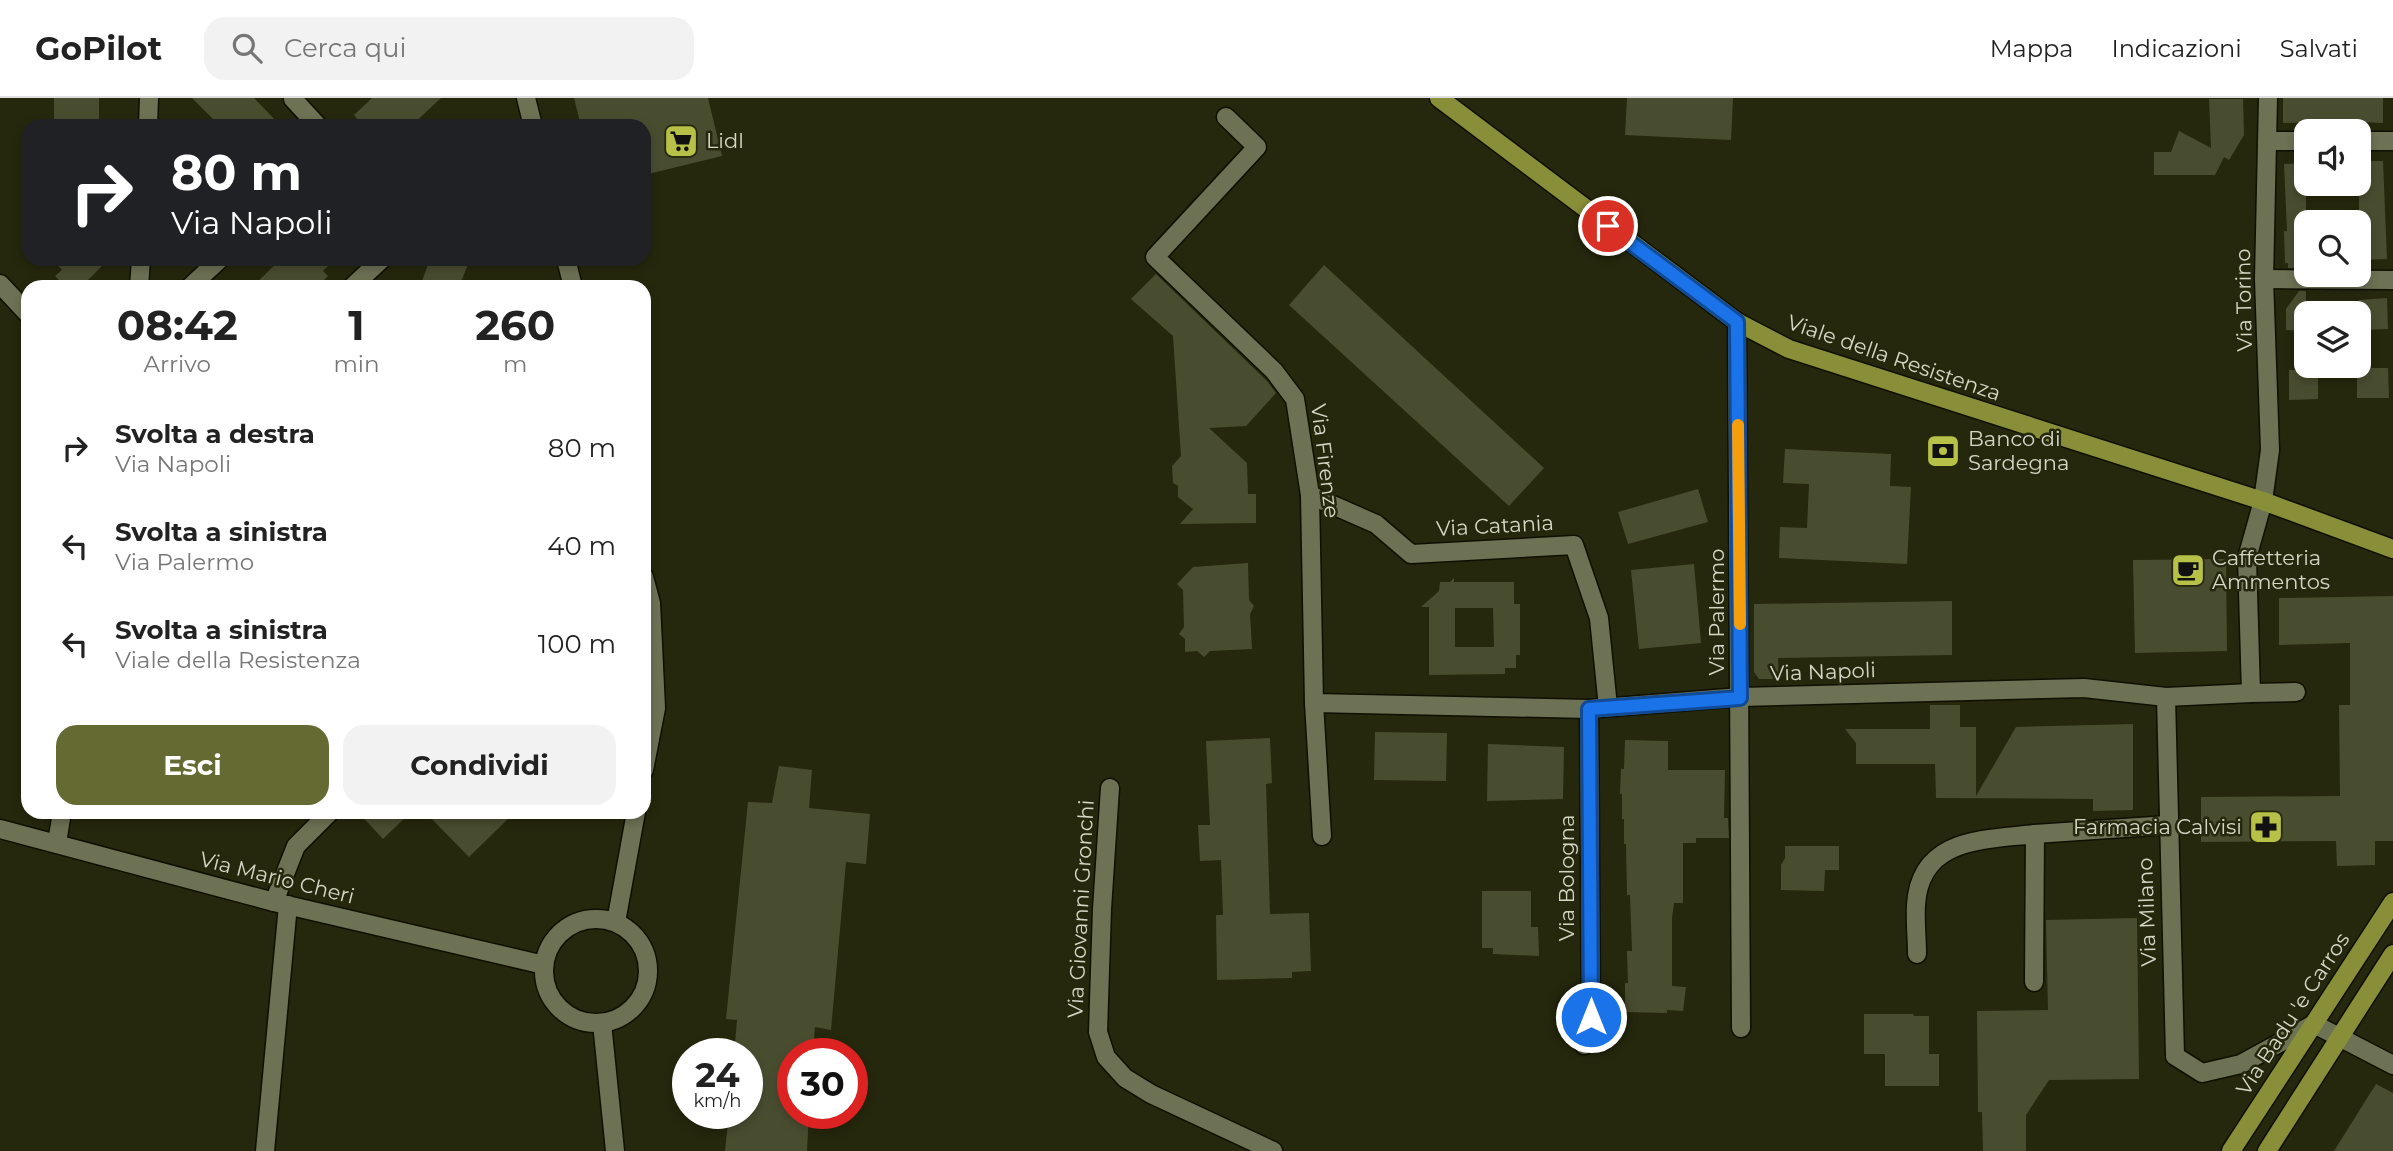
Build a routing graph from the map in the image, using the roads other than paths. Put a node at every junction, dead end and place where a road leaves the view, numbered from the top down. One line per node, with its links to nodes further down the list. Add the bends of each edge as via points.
1 (149, 98): 7 (street)
2 (293, 98): 8 (street)
3 (526, 98): 9 (street)
4 (1439, 98): 22 (main road, Viale della Resistenza)
5 (2268, 98): 10 (street, Via Torino)
6 (1226, 117): 23 (street, Via Firenze, via 1257,147 1155,257 1274,371 1295,399)
7 (148, 119)
8 (312, 119)
9 (531, 119)
10 (2269, 141): 11 (street); 16 (street, Via Torino)
11 (2294, 141)
12 (2371, 141): 13 (street)
13 (2393, 141)
14 (212, 266): 17 (street)
15 (374, 266): 18 (street)
16 (2264, 279): 19 (street); 24 (street, Via Torino, via 2270,450)
17 (198, 280)
18 (360, 280)
19 (2393, 280)
20 (0, 284): 21 (street)
21 (21, 306)
22 (1737, 322): 24 (main road, Viale della Resistenza, via 1789,349); 30 (street, Via Palermo)
23 (1310, 495): 31 (street, Via Firenze); 32 (street, Via Catania, via 1376,524 1411,554 1574,545 1599,618)
24 (2263, 501): 25 (main road, Viale della Resistenza); 28 (street, via 2247,558)
25 (2393, 549)
26 (651, 620): 34 (street, via 656,708)
27 (2296, 692): 28 (street)
28 (2251, 693): 29 (street)
29 (2165, 697): 30 (street, Via Napoli, via 2084,688); 39 (street, Via Milano)
30 (1740, 698): 32 (street, Via Napoli); 53 (street, Via Palermo)
31 (1314, 703): 33 (street, Via Napoli); 42 (street, Via Firenze)
32 (1608, 707): 33 (street, Via Napoli)
33 (1589, 709): 55 (street, Via Bologna, via 1591,1017)
34 (651, 734)
35 (1110, 788): 59 (street, Via Giovanni Gronchi, via 1098,1032 1106,1057 1125,1078 1151,1094)
36 (61, 819): 43 (street)
37 (323, 819): 45 (street, via 296,846)
38 (635, 819): 46 (street)
39 (2168, 825): 41 (street); 52 (street, Via Milano, via 2175,1056 2202,1073 2241,1064)
40 (0, 829): 43 (street, Via Mario Cheri)
41 (2035, 834): 47 (street, via 1960,844 1944,851 1926,869 1916,903); 50 (street)
42 (1322, 836)
43 (57, 843): 45 (street, Via Mario Cheri)
44 (2393, 902): 52 (main road, Via Badu 'e Carros)
45 (281, 904): 49 (street, Via Mario Cheri); 57 (street)
46 (616, 922): 49 (street, via 589,919 564,930 554,940); 51 (street, via 638,939 645,951 648,978 638,1004)
47 (1917, 954)
48 (2393, 954): 54 (main road)
49 (544, 965): 51 (street, via 547,989 559,1009 579,1021)
50 (2034, 982)
51 (602, 1023): 58 (street)
52 (2314, 1024): 54 (street); 60 (main road, Via Badu 'e Carros)
53 (1741, 1028)
54 (2340, 1037): 56 (street); 61 (main road)
55 (1584, 1045)
56 (2393, 1065)
57 (265, 1151)
58 (615, 1151)
59 (1273, 1151)
60 (2231, 1151)
61 (2267, 1151)

